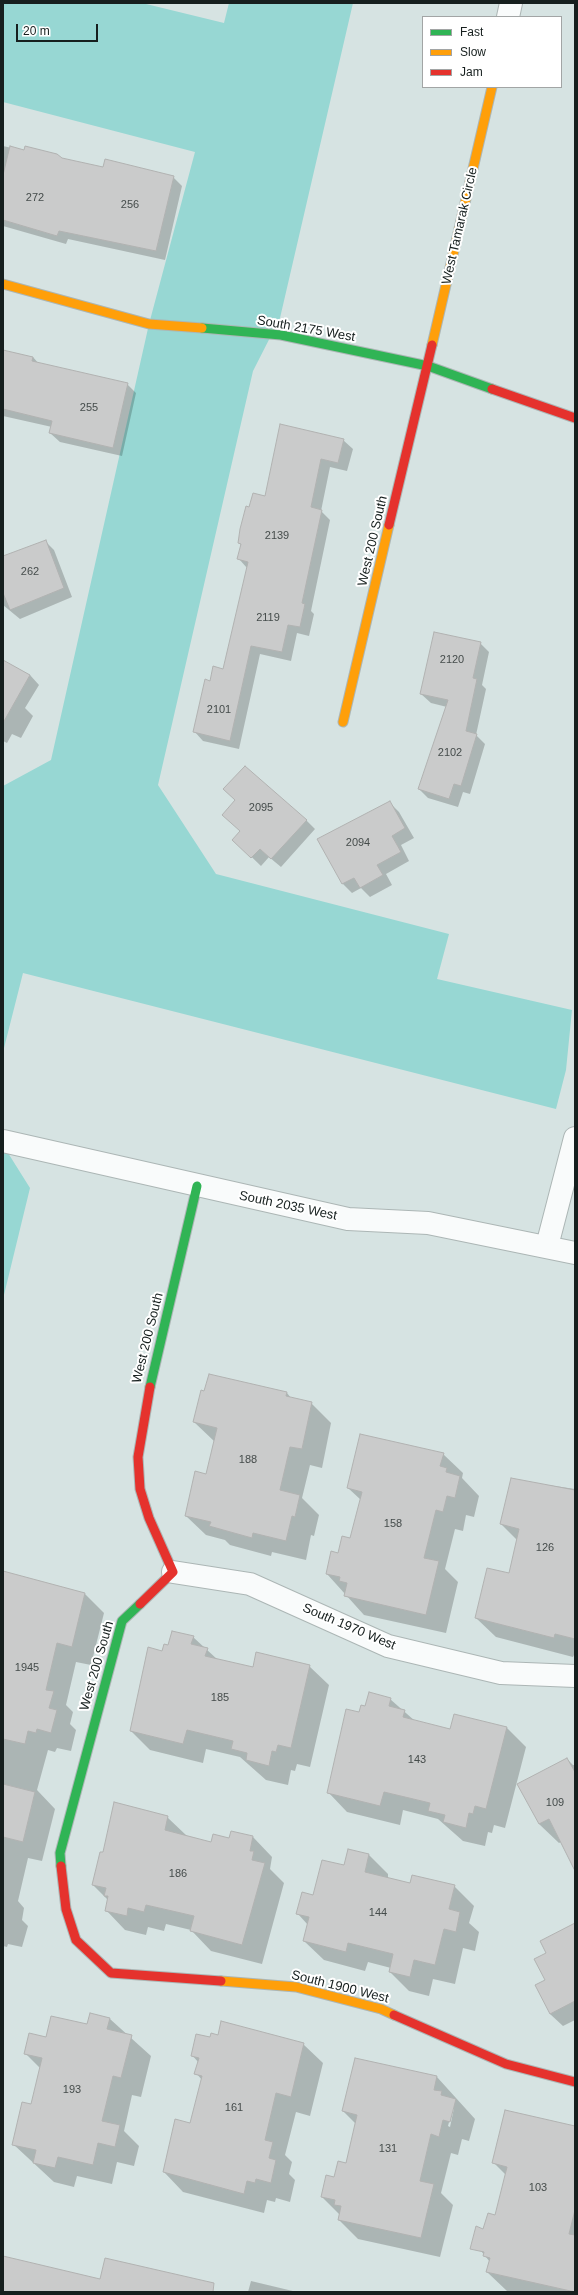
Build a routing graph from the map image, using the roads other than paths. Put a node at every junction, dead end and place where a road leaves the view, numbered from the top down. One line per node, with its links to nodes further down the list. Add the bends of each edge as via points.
1 (512, 3): 2 (street)
2 (508, 16)
3 (492, 88): 5 (street, West Tamarak Circle)
4 (3, 284): 5 (street, South 2175 West, via 150,324 281,335)
5 (428, 366): 6 (street, South 2175 West); 7 (street, West 200 South)
6 (575, 418)
7 (343, 722)
8 (575, 1138): 11 (street)
9 (3, 1141): 10 (street, South 2035 West)
10 (196, 1186): 11 (street, South 2035 West, via 348,1220 428,1223); 13 (street, West 200 South, via 146,1403 138,1457 140,1489 149,1518)
11 (547, 1246): 12 (street, South 2035 West)
12 (575, 1252)
13 (173, 1572): 14 (street, South 1970 West, via 250,1584 388,1646 501,1674); 15 (street, West 200 South, via 122,1621 73,1803 60,1853 66,1909)
14 (575, 1676)
15 (76, 1940): 16 (street, South 1900 West, via 111,1973 296,1988 382,2009 506,2064)
16 (575, 2082)

